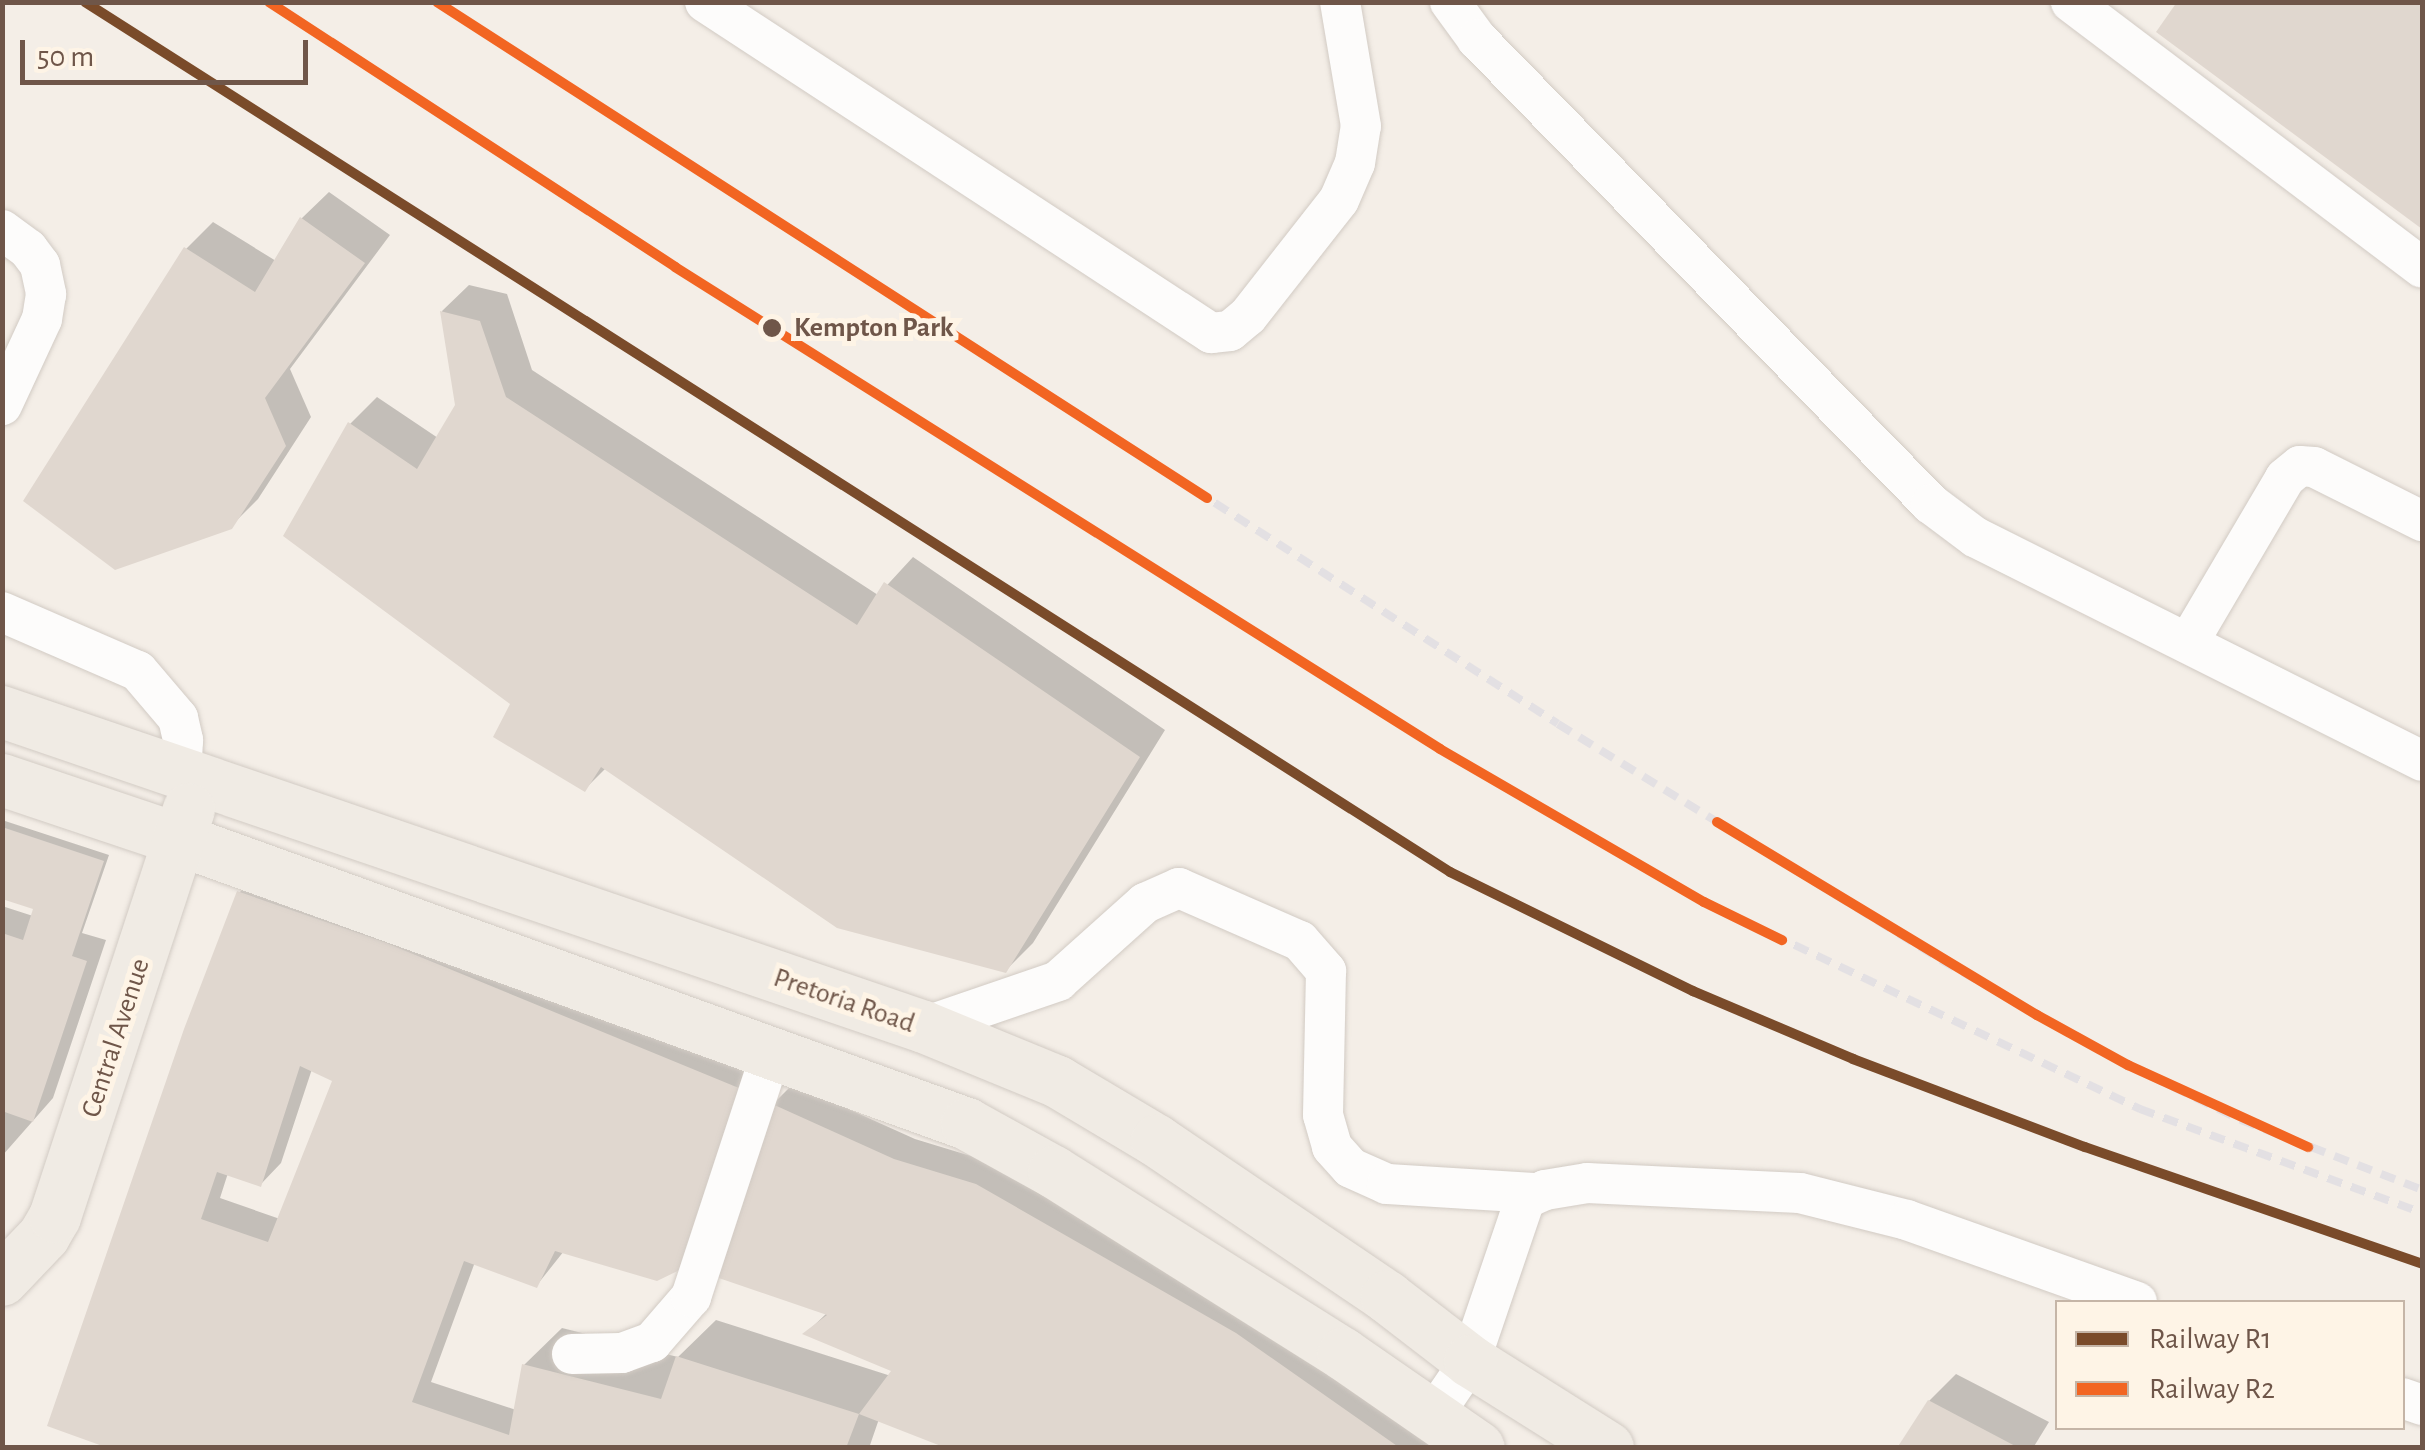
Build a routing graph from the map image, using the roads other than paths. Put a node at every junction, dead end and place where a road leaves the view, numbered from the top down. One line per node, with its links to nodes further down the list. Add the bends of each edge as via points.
1 (706, 2): 2 (lane, via 1211,334 1230,332 1248,316 1339,200 1355,163 1361,126)
2 (1340, 2)
3 (1450, 2): 10 (lane, via 1476,39 1931,504 1976,537)
4 (2071, 2): 6 (lane)
5 (2, 230): 7 (lane, via 40,264 46,294 42,319)
6 (2422, 267)
7 (2, 404)
8 (2422, 521): 10 (lane, via 2300,466 2285,478)
9 (2, 612): 13 (lane, via 138,671 178,718)
10 (2188, 643): 12 (lane)
11 (2, 712): 13 (main road, Pretoria Road)
12 (2422, 761)
13 (189, 776): 15 (main road, Central Avenue); 16 (main road, Pretoria Road)
14 (2, 780): 15 (main road)
15 (180, 840): 17 (main road); 19 (main road, Central Avenue, via 55,1217)
16 (924, 1027): 18 (lane, via 1058,981 1145,903 1179,888 1300,941 1326,970 1323,1115 1332,1147 1351,1168 1386,1184); 22 (main road, Pretoria Road, via 1094,1100 1387,1297)
17 (771, 1053): 21 (lane, via 691,1297 652,1342 622,1352); 23 (main road, via 967,1124 1343,1354)
18 (1534, 1193): 20 (lane, via 1587,1183 1800,1193 1907,1220); 22 (lane, via 1518,1209)
19 (2, 1280)
20 (2130, 1300)
21 (572, 1354)
22 (1470, 1361): 23 (lane); 25 (main road, Pretoria Road)
23 (1432, 1417): 24 (main road)
24 (1479, 1448)
25 (1608, 1448)

